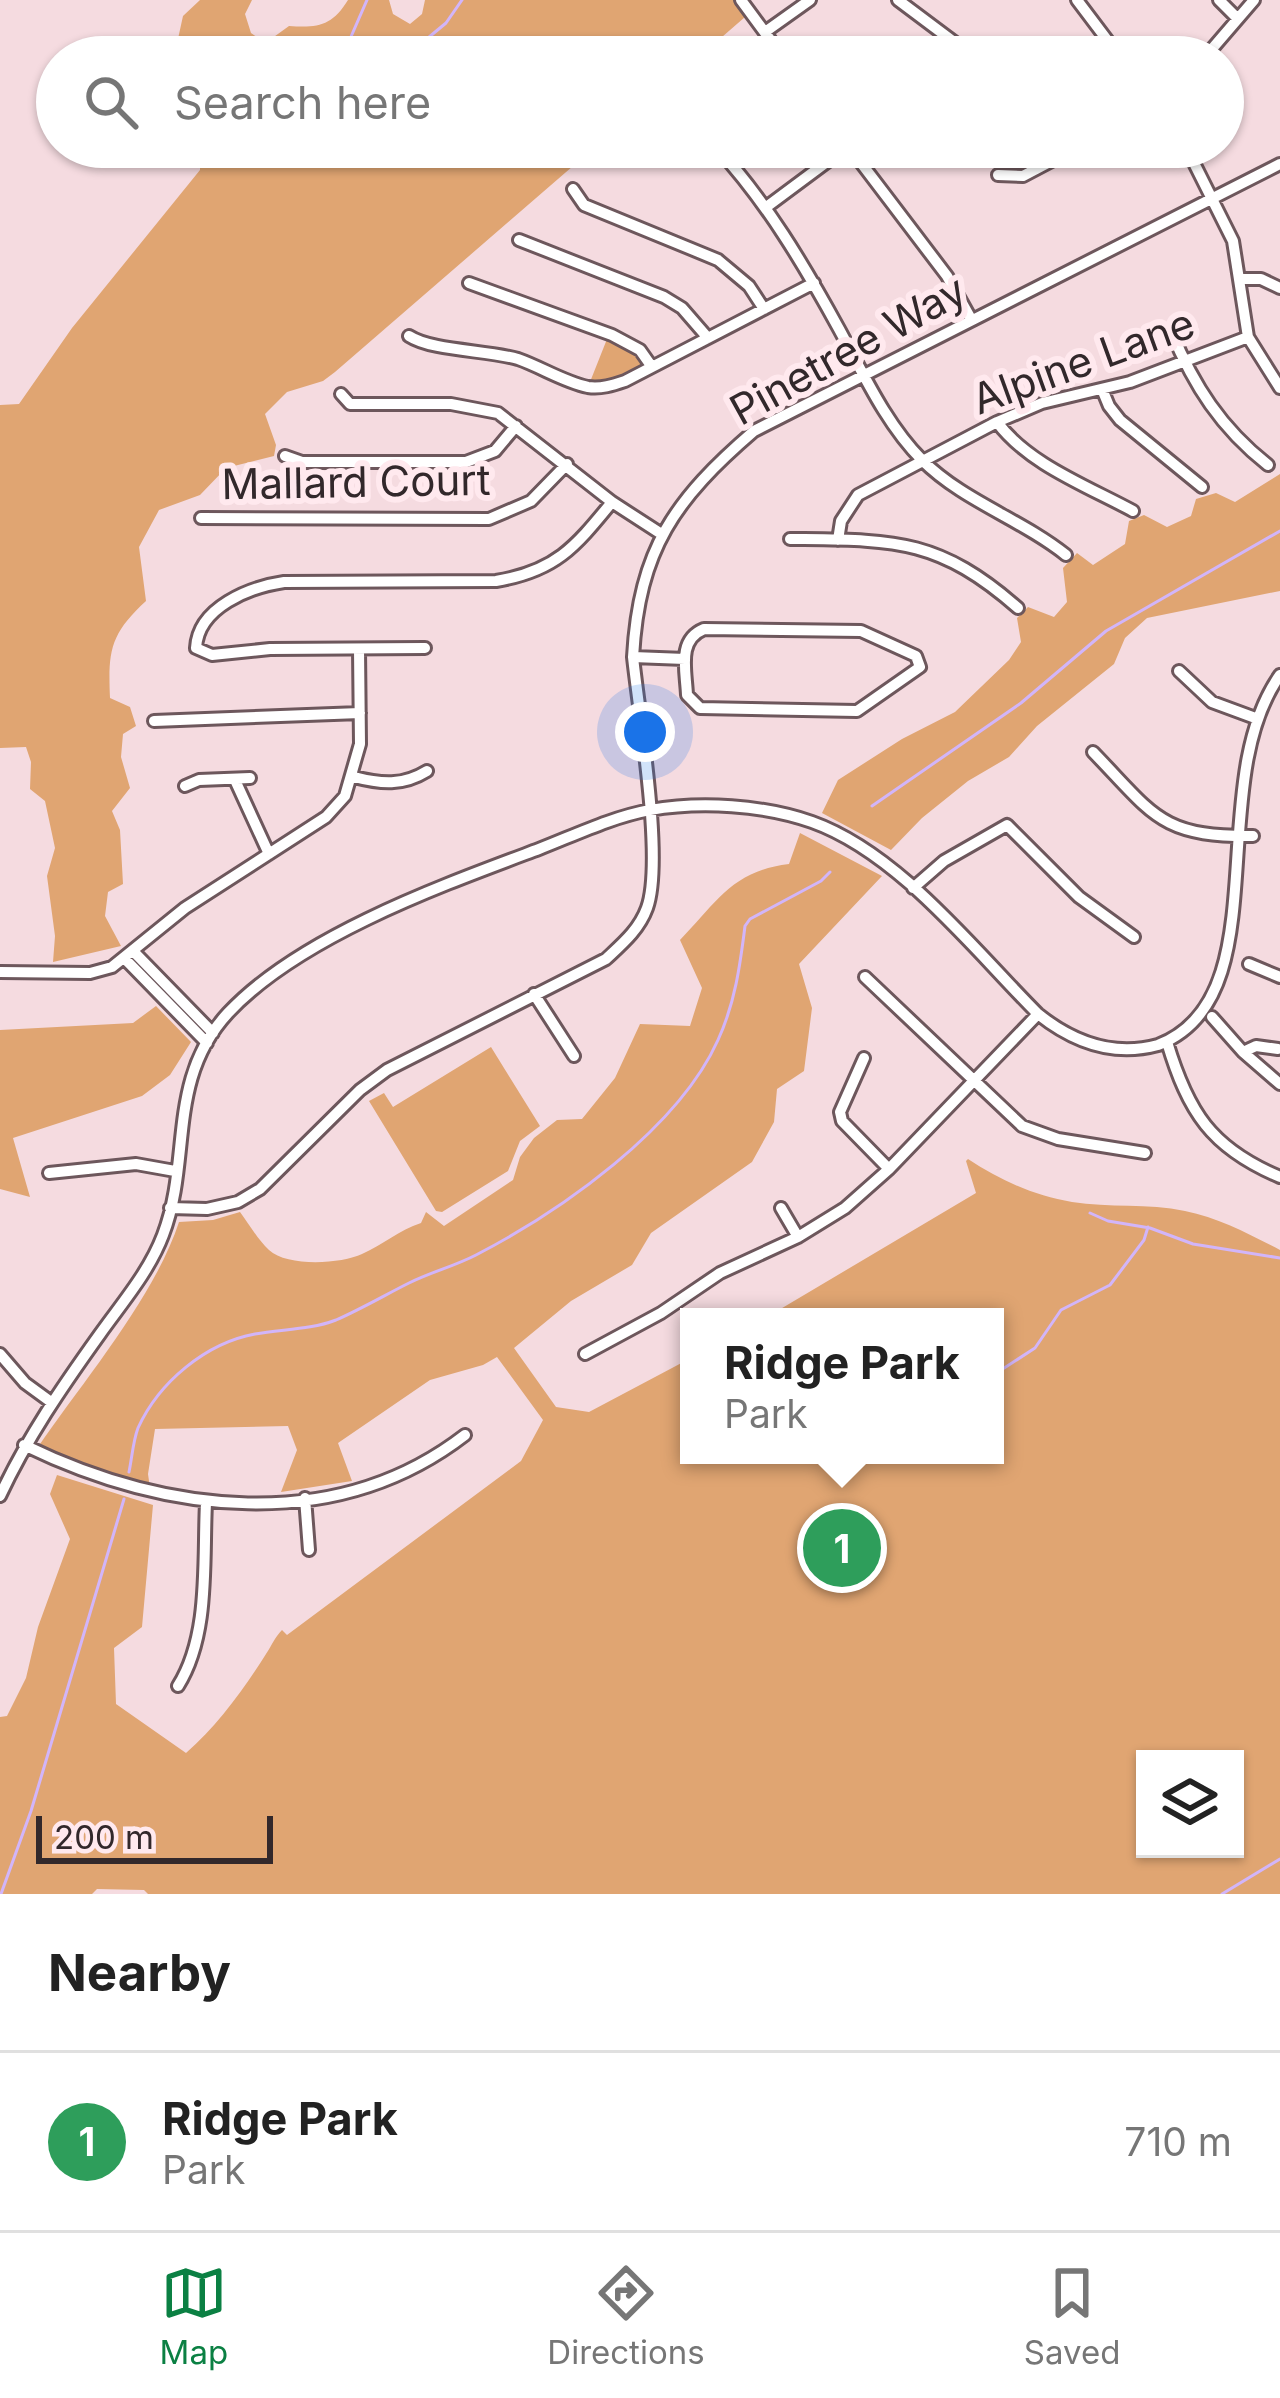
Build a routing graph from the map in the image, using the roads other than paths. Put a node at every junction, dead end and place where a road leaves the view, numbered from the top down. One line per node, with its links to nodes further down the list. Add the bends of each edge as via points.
1 (741, 0): 8 (street)
2 (810, 0): 8 (street)
3 (898, 0): 10 (street)
4 (1077, 0): 11 (street)
5 (1219, 0): 7 (street)
6 (1254, 0): 7 (street)
7 (1236, 17): 12 (street)
8 (765, 32): 9 (street)
9 (768, 36)
10 (946, 36)
11 (1104, 36)
12 (1221, 36)
13 (1280, 164): 21 (street, Pinetree Way)
14 (733, 168): 22 (street)
15 (819, 168): 22 (street)
16 (864, 168): 29 (street)
17 (1037, 168): 19 (street)
18 (1198, 168): 21 (street)
19 (998, 175)
20 (573, 189): 28 (street, via 584,205 718,260)
21 (1213, 195): 24 (street); 29 (street, Pinetree Way)
22 (765, 208): 26 (street)
23 (519, 240): 33 (street, via 664,298)
24 (1239, 279): 27 (street); 32 (street)
25 (469, 283): 35 (street, via 612,335)
26 (814, 283): 28 (street); 36 (street)
27 (1280, 288)
28 (764, 309): 33 (street)
29 (971, 319): 36 (street, Pinetree Way)
30 (1171, 331): 34 (street)
31 (409, 336): 35 (street, via 517,359 588,387)
32 (1248, 337): 34 (street, Alpine Lane); 37 (street)
33 (708, 338): 35 (street)
34 (1183, 362): 38 (street, Alpine Lane); 45 (street, via 1207,405)
35 (652, 367)
36 (864, 374): 43 (street); 50 (street, Pinetree Way, via 754,431 704,474)
37 (1280, 388)
38 (1102, 389): 40 (street, Alpine Lane); 46 (street, via 1120,420)
39 (341, 394): 41 (street, via 350,404 478,406)
40 (997, 422): 43 (street, Alpine Lane); 48 (street, via 1028,453)
41 (516, 426): 42 (street, via 495,451 466,462); 44 (street)
42 (285, 456)
43 (922, 460): 52 (street, Alpine Lane, via 858,495); 53 (street)
44 (567, 464): 47 (street); 49 (street, Mallard Court, via 531,501 489,519)
45 (1268, 465)
46 (1202, 487)
47 (612, 502): 50 (street); 56 (street, via 561,559 526,576 260,586 212,616 196,648 212,655)
48 (1133, 511)
49 (201, 518)
50 (663, 535): 57 (street, Pinetree Way, via 647,572)
51 (790, 539): 52 (street)
52 (838, 539): 54 (street, via 944,555)
53 (1066, 555)
54 (1018, 608)
55 (425, 648): 56 (street)
56 (359, 649): 61 (street)
57 (633, 657): 58 (street); 70 (street, Pinetree Way)
58 (685, 659): 58 (street, via 687,695 700,708 856,711 920,668 916,656 861,632 704,629 692,634)
59 (1179, 671): 62 (street, via 1212,702)
60 (1280, 675): 62 (street)
61 (360, 713): 63 (street); 66 (street)
62 (1258, 718): 71 (street)
63 (154, 721)
64 (1093, 752): 71 (street, via 1173,825 1208,837)
65 (428, 771): 66 (street, via 378,784)
66 (354, 777): 72 (street, via 326,817)
67 (250, 778): 68 (street)
68 (235, 780): 69 (street); 72 (street)
69 (185, 786)
70 (648, 810): 74 (street, via 725,807 808,820 859,845); 83 (street, Pinetree Way, via 654,873 631,936 606,959); 87 (street, via 414,896 260,985)
71 (1253, 836): 73 (street)
72 (269, 854): 77 (street)
73 (1254, 859)
74 (913, 888): 75 (street, via 1007,825 1078,897); 85 (street)
75 (1133, 937)
76 (1253, 950): 78 (street)
77 (129, 956): 79 (street, via 90,973); 87 (street)
78 (1249, 964): 81 (street); 82 (street)
79 (0, 972)
80 (865, 976): 93 (street)
81 (1280, 977)
82 (1242, 979)
83 (534, 994): 91 (street); 100 (street, Pinetree Way, via 387,1070 238,1202)
84 (1223, 1006): 86 (street)
85 (1038, 1014): 88 (street, via 1100,1046); 93 (street)
86 (1212, 1017): 88 (street); 90 (street)
87 (210, 1038): 97 (street, via 184,1097)
88 (1167, 1042): 99 (street, via 1195,1113 1239,1156)
89 (1278, 1049): 90 (street)
90 (1243, 1052): 94 (street)
91 (574, 1056)
92 (864, 1058): 96 (street, via 842,1121)
93 (973, 1082): 95 (street, via 1030,1130); 96 (street)
94 (1280, 1084)
95 (1145, 1153)
96 (889, 1169): 102 (street)
97 (175, 1171): 98 (street, via 136,1164); 100 (street)
98 (50, 1173)
99 (1280, 1177)
100 (170, 1208): 105 (street, via 153,1260)
101 (781, 1208): 102 (street)
102 (798, 1237): 104 (street)
103 (0, 1354): 105 (street)
104 (585, 1354)
105 (52, 1402): 107 (street)
106 (465, 1435): 109 (street, via 388,1481)
107 (24, 1444): 108 (street); 110 (street, via 155,1493)
108 (0, 1496)
109 (304, 1498): 110 (street); 111 (street)
110 (206, 1503): 112 (street, via 199,1631)
111 (309, 1550)
112 (178, 1686)

